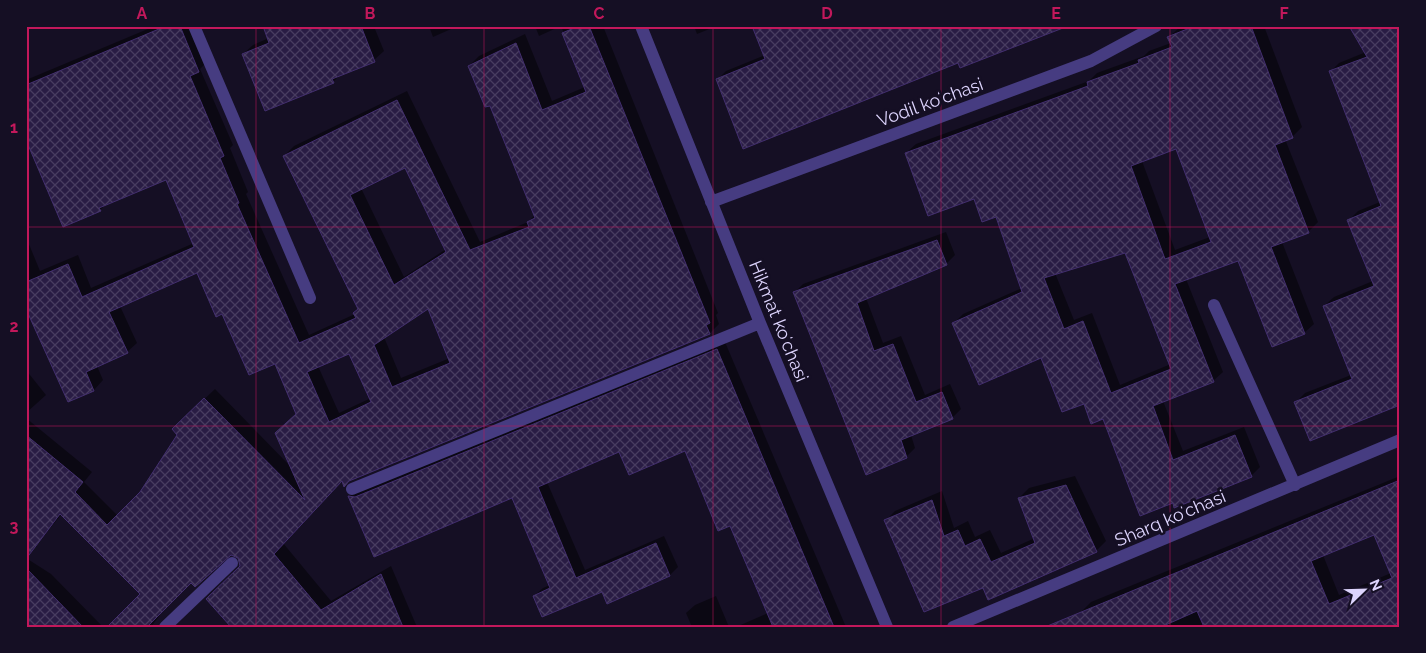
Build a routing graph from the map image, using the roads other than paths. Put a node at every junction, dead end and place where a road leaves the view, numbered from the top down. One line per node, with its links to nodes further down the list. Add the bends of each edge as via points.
1 (194, 26): 5 (street)
2 (642, 26): 4 (street, Hikmat koʻchasi)
3 (1156, 26): 4 (street, Vodil koʻchasi, via 1091,61)
4 (711, 202): 7 (street, Hikmat koʻchasi)
5 (310, 298)
6 (1214, 305): 9 (street)
7 (760, 323): 10 (street); 13 (street, Hikmat koʻchasi)
8 (1400, 440): 9 (street, Sharq koʻchasi)
9 (1295, 485): 14 (street, Sharq koʻchasi)
10 (352, 489)
11 (232, 564): 12 (street)
12 (165, 627)
13 (887, 627)
14 (953, 627)

